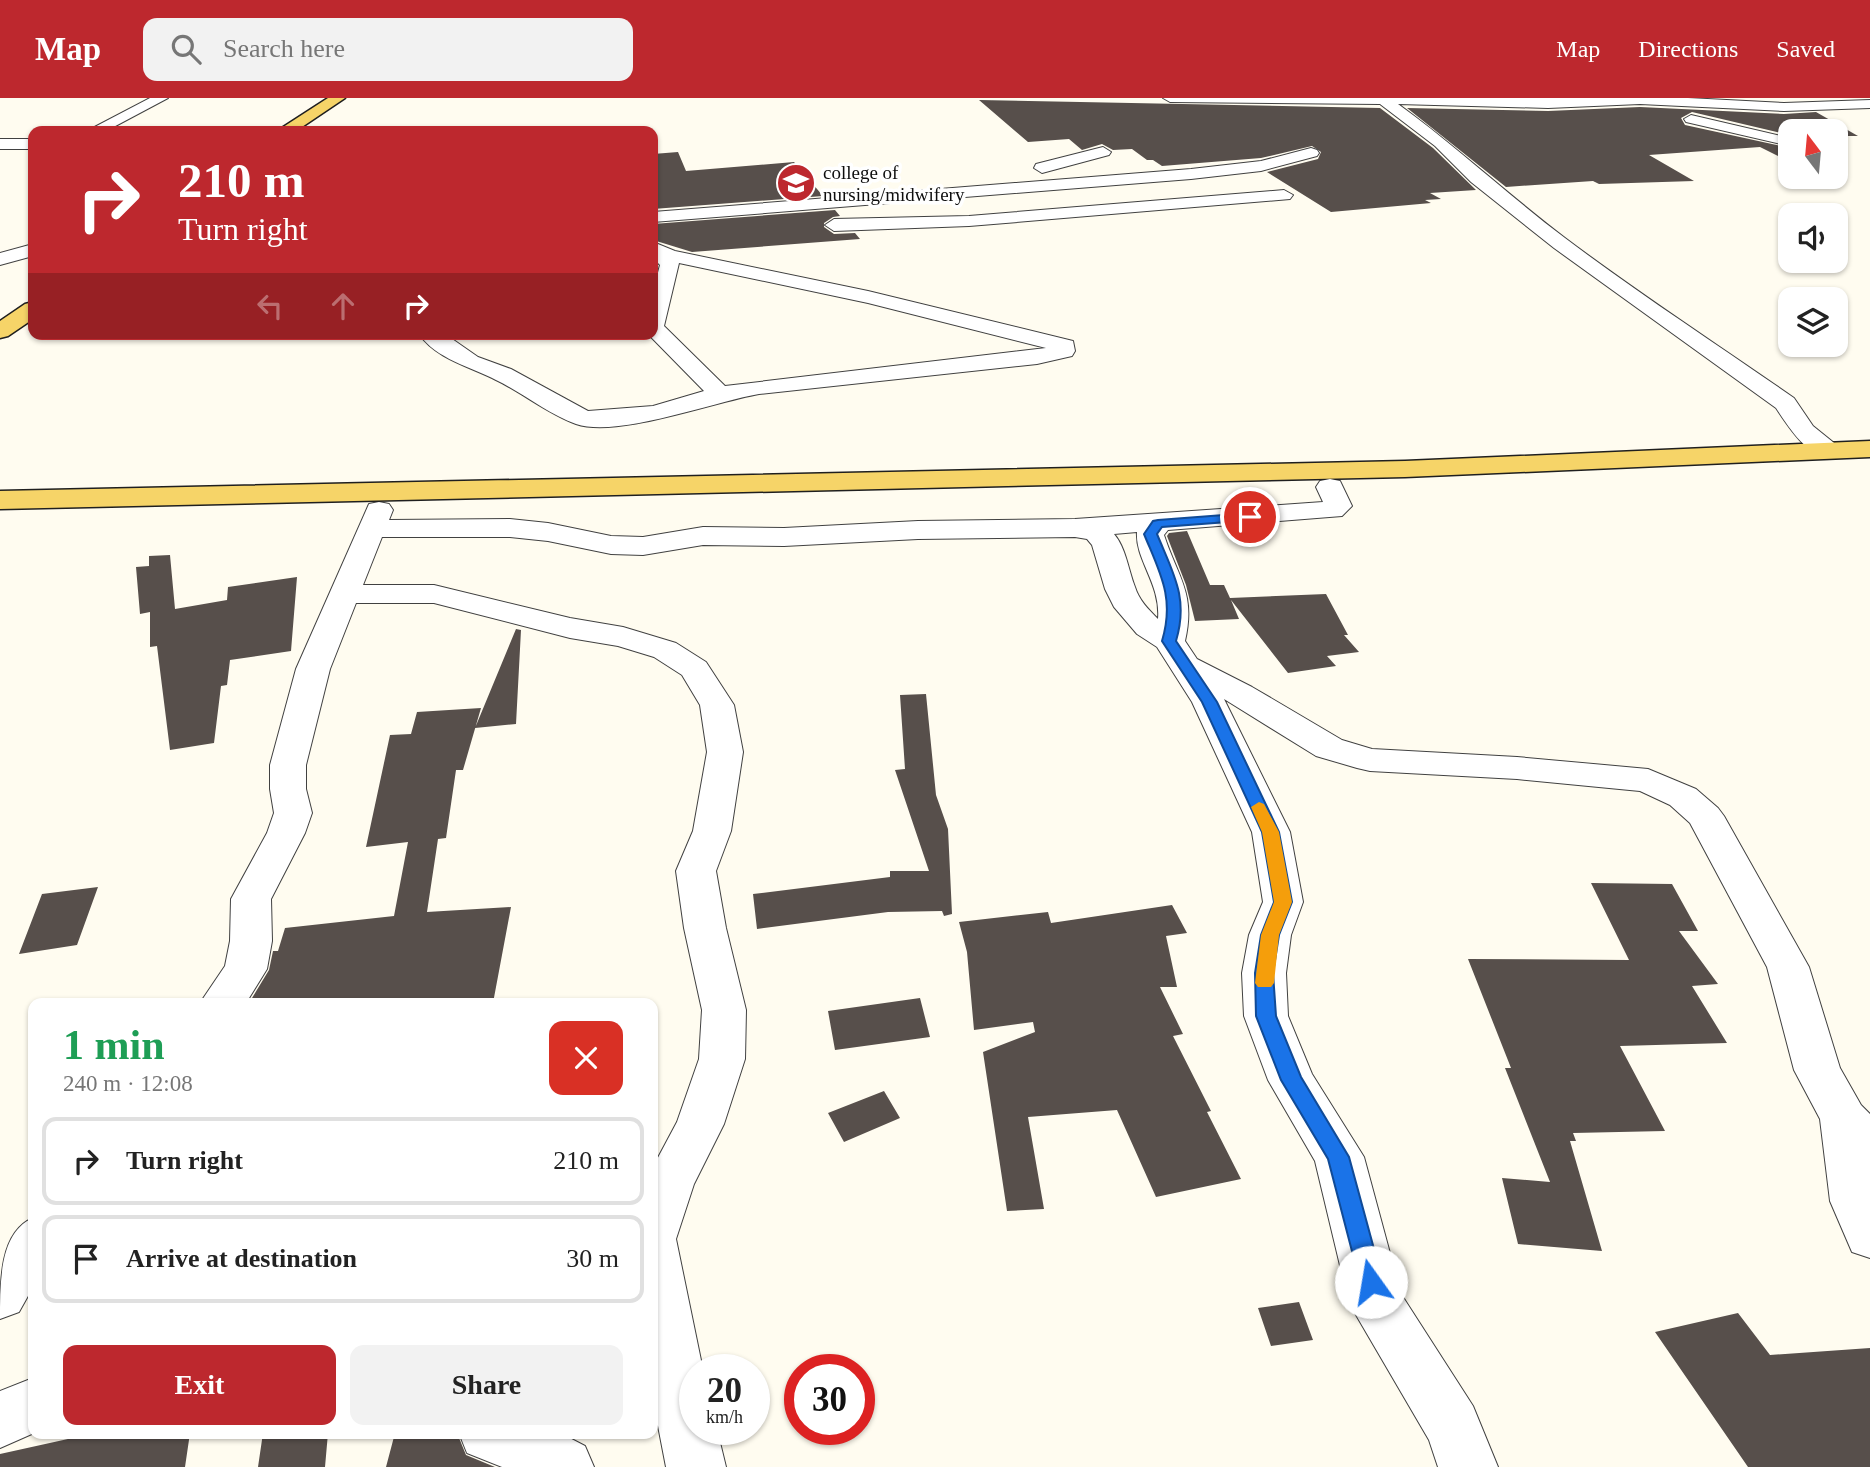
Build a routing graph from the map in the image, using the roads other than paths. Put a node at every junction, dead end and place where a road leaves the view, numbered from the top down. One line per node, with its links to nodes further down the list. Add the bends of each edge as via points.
1 (161, 98): 10 (street)
2 (1170, 98): 3 (street)
3 (1186, 98): 4 (street)
4 (1382, 99): 5 (street, via 1548,104); 39 (street, via 1562,244 1785,403 1804,431)
5 (1637, 99): 8 (street); 13 (street, via 1707,125)
6 (344, 101): 11 (main road); 12 (main road)
7 (1870, 104): 8 (street)
8 (1839, 107): 9 (street)
9 (1870, 110)
10 (105, 126)
11 (295, 126)
12 (315, 126)
13 (1778, 140)
14 (0, 144): 15 (street)
15 (28, 144)
16 (1103, 152): 18 (street)
17 (1311, 153): 18 (street, via 1249,168)
18 (939, 194): 20 (street)
19 (1284, 195): 23 (street, via 969,221)
20 (704, 214): 21 (street); 22 (street)
21 (658, 217)
22 (796, 224)
23 (819, 225)
24 (11, 237): 25 (street)
25 (28, 237)
26 (658, 250): 37 (street, via 1065,346 1064,351 1037,358)
27 (28, 251): 29 (street)
28 (658, 253): 31 (street, via 670,264)
29 (0, 258)
30 (28, 292): 32 (main road)
31 (658, 304)
32 (0, 311)
33 (28, 312): 34 (main road)
34 (0, 331)
35 (658, 332): 37 (street)
36 (439, 340): 37 (street, via 470,362 503,374 583,418 655,413)
37 (720, 394)
38 (1870, 449): 39 (main road)
39 (1831, 451): 42 (main road, via 1405,469)
40 (1870, 468): 41 (main road)
41 (1330, 487): 44 (main road); 45 (street, via 1338,506 1332,510)
42 (0, 500)
43 (0, 518): 44 (main road)
44 (376, 520): 46 (street, via 510,528 643,546 703,536); 47 (street)
45 (1158, 524): 46 (street); 48 (street, via 1150,534 1173,588)
46 (1075, 528): 48 (street, via 1097,533 1106,542 1129,607)
47 (345, 594): 49 (street, via 313,670 288,765 293,813 251,900 246,969); 51 (street, via 434,594 623,637 665,650 694,669 717,705 725,752 712,831 696,871 724,1010 722,1059 700,1124)
48 (1177, 653): 50 (street, via 1329,748 1370,760 1648,780 1683,797 1705,816 1788,967 1817,1070); 61 (street, via 1209,702 1270,832 1283,902 1266,960 1266,1016 1292,1080 1339,1157 1376,1303 1453,1426)
49 (226, 998)
50 (1857, 1132): 52 (street, via 1855,1201)
51 (661, 1191)
52 (1870, 1236)
53 (28, 1248): 54 (street)
54 (0, 1295)
55 (658, 1316): 60 (street)
56 (28, 1407): 57 (street)
57 (0, 1420)
58 (503, 1439): 59 (street)
59 (565, 1467)
60 (696, 1467)
61 (1468, 1467)

